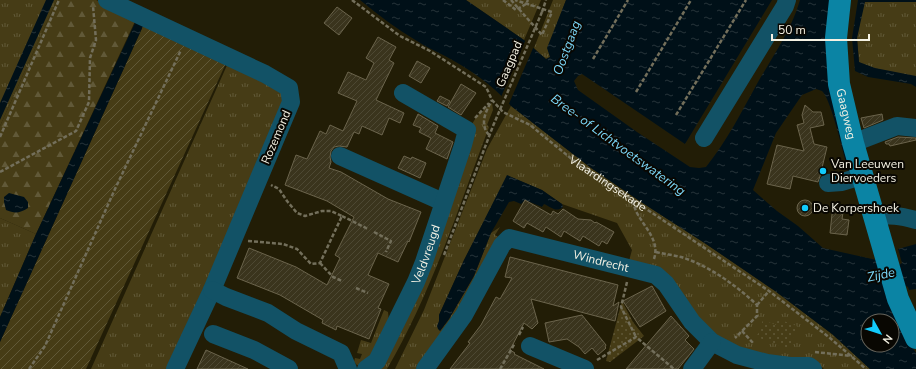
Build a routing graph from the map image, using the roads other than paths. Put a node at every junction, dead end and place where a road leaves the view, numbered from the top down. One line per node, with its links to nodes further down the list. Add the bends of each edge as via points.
1 (107, 0): 14 (street, Rozemond, via 265,74 289,88 291,102)
2 (787, 0): 6 (street)
3 (840, 0): 7 (main road, Gaagweg, via 836,38 839,84)
4 (403, 93): 11 (street, Veldvreugd, via 467,130)
5 (916, 128): 7 (street, via 897,126)
6 (704, 138)
7 (853, 143): 9 (main road, Gaagweg)
8 (340, 156): 11 (street)
9 (862, 176): 10 (street); 12 (main road, Gaagweg)
10 (828, 183)
11 (444, 202): 24 (street, Veldvreugd, via 416,282 377,361)
12 (874, 217): 13 (street, via 886,215); 16 (main road, Gaagweg, via 898,299)
13 (916, 220)
14 (212, 290): 21 (street, Rozemond); 23 (street, via 268,313 296,331 341,353)
15 (213, 334): 22 (street, via 254,350)
16 (916, 338)
17 (719, 345): 25 (street, Windrecht, via 692,322 666,284 656,275 509,238 502,245 464,315); 26 (street); 27 (street, Windrecht, via 738,355 767,363 809,366)
18 (530, 346): 19 (street)
19 (551, 363): 20 (street)
20 (589, 367)
21 (175, 369)
22 (289, 369)
23 (348, 369)
24 (366, 369)
25 (425, 369)
26 (692, 369)
27 (813, 369)

